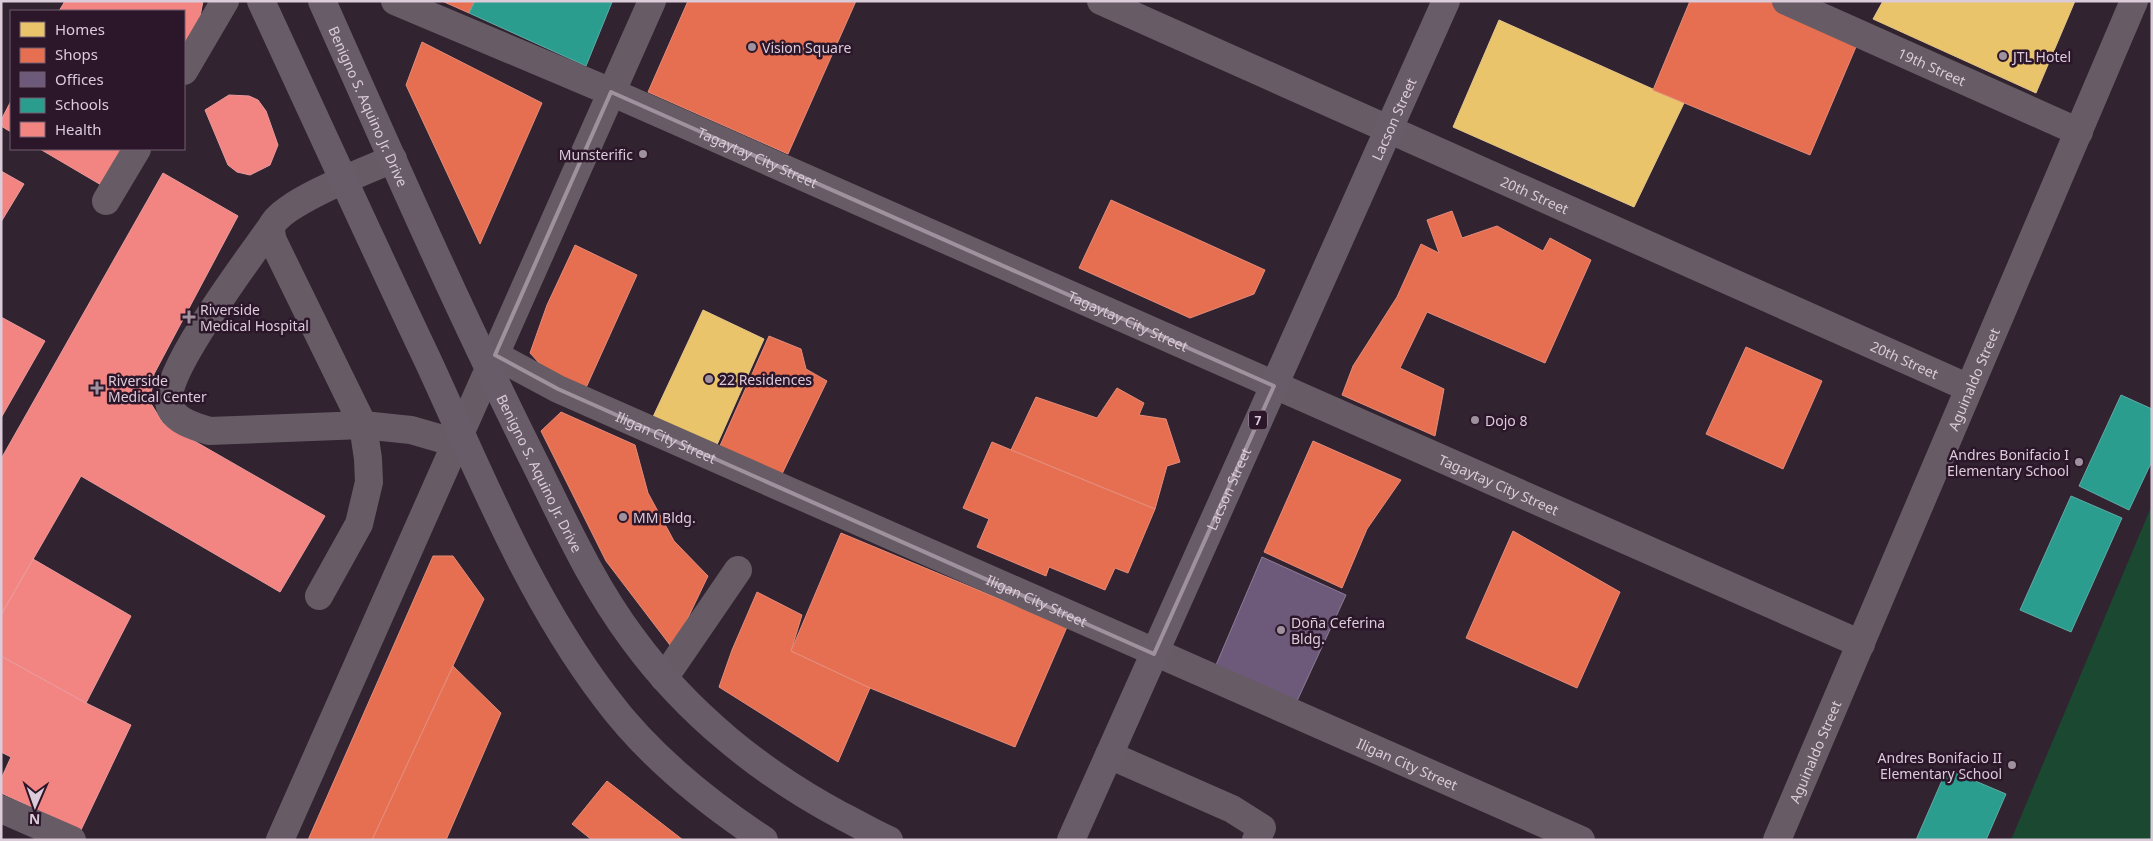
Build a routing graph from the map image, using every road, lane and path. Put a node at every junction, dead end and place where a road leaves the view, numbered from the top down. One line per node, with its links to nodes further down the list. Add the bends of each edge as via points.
1 (225, 1): 10 (street)
2 (261, 1): 16 (main road)
3 (322, 1): 15 (main road, Benigno S. Aquino Jr. Drive)
4 (395, 1): 11 (street, Tagaytay City Street)
5 (652, 1): 11 (street)
6 (1101, 1): 12 (street, 20th Street)
7 (1446, 1): 12 (main road, Lacson Street / 7)
8 (1786, 1): 13 (street, 19th Street)
9 (2134, 1): 13 (street, Aguinaldo Street)
10 (185, 69)
11 (611, 92): 19 (street); 20 (street, Tagaytay City Street)
12 (1389, 129): 20 (main road, Lacson Street / 7); 21 (street, 20th Street)
13 (2079, 132): 21 (street, Aguinaldo Street)
14 (136, 150): 17 (street)
15 (393, 159): 16 (street); 19 (main road, Benigno S. Aquino Jr. Drive)
16 (344, 181): 18 (street, via 279,214); 23 (main road)
17 (106, 201)
18 (271, 226): 22 (street, via 273,241); 22 (street, via 189,349 169,401 176,416 189,425 209,431)
19 (491, 363): 23 (street); 27 (street, Iligan City Street); 28 (main road, Benigno S. Aquino Jr. Drive, via 582,560 632,638)
20 (1274, 386): 26 (street, Tagaytay City Street); 27 (main road, Lacson Street / 7)
21 (1970, 388): 26 (street, Aguinaldo Street)
22 (363, 425): 23 (street); 25 (street, via 369,482 359,524)
23 (458, 438): 32 (street); 33 (main road, via 551,614 606,699 657,755 738,823)
24 (738, 570): 28 (street)
25 (319, 596)
26 (1861, 644): 38 (street, Aguinaldo Street)
27 (1154, 654): 29 (main road, Lacson Street / 7); 37 (street, Iligan City Street)
28 (664, 678): 34 (main road, Benigno S. Aquino Jr. Drive, via 696,712 781,781)
29 (1108, 755): 35 (main road, Lacson Street / 7); 36 (street, via 1232,810 1262,828)
30 (1, 808): 31 (street)
31 (72, 840)
32 (280, 840)
33 (764, 840)
34 (889, 840)
35 (1071, 840)
36 (1256, 840)
37 (1580, 840)
38 (1777, 840)

